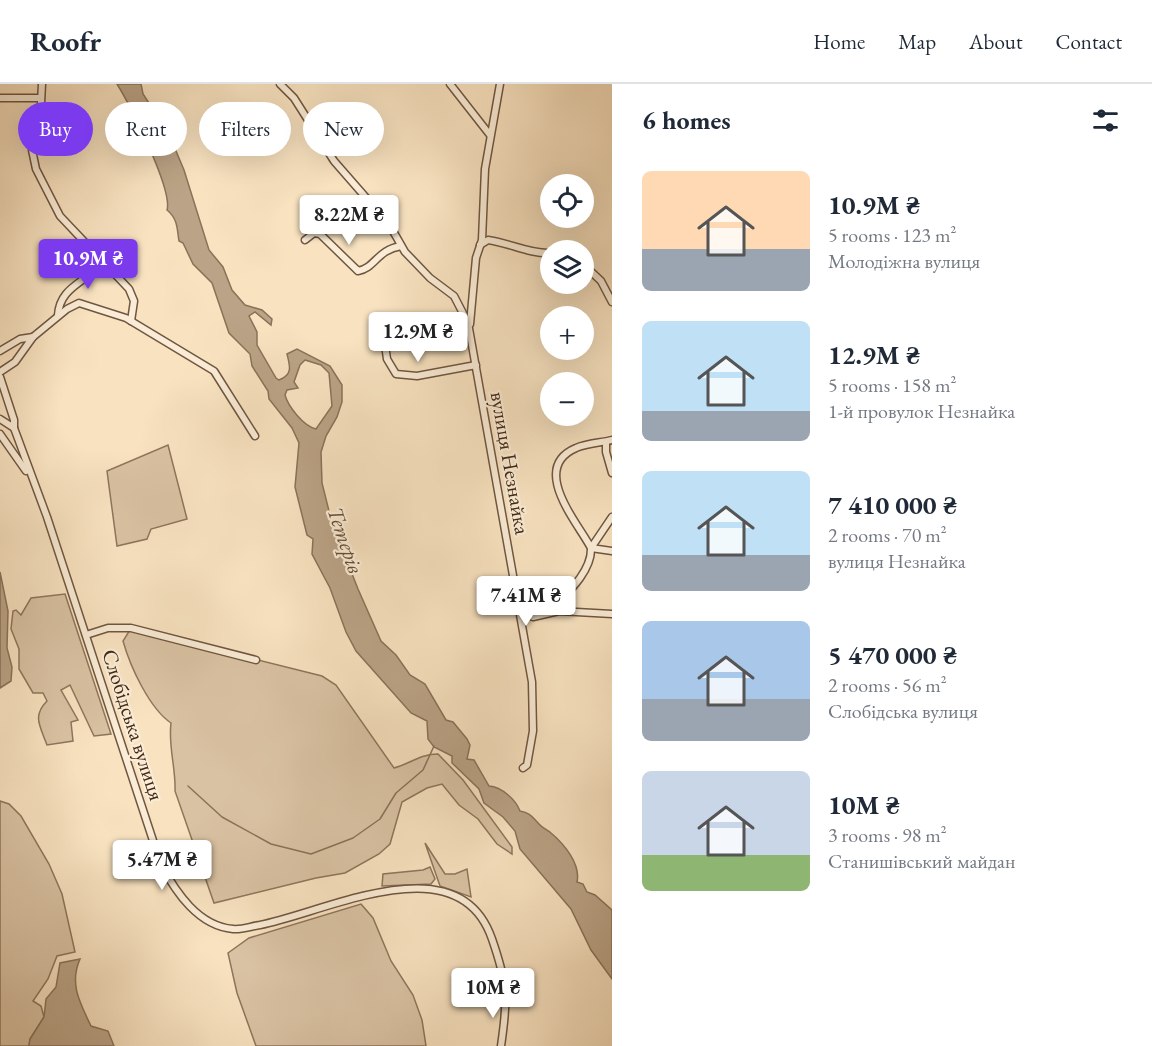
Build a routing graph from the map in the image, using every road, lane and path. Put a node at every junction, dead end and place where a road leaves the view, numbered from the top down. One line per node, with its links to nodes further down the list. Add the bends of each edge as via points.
1 (42, 84): 6 (street)
2 (280, 84): 10 (street, вулиця Незнайка, via 294,98 334,160 389,224)
3 (450, 84): 7 (street)
4 (500, 84): 7 (street)
5 (0, 98): 6 (street)
6 (40, 98): 12 (street, via 40,122 32,150 36,169 60,216)
7 (490, 135): 9 (street)
8 (305, 240): 10 (street, via 314,233 320,234 360,271 383,251)
9 (480, 245): 11 (street, via 495,240); 18 (street)
10 (401, 246): 18 (street, вулиця Незнайка, via 430,278 454,296)
11 (540, 252)
12 (102, 261): 15 (street, via 62,298); 16 (street, via 132,296 135,309)
13 (594, 275): 14 (street)
14 (612, 302)
15 (58, 315): 16 (street, via 83,303); 19 (street)
16 (131, 321): 27 (street, via 214,371)
17 (382, 323): 21 (street, via 387,358 396,374 417,376)
18 (470, 331): 21 (street, вулиця Незнайка)
19 (33, 337): 20 (street, via 20,339); 22 (street, via 15,362)
20 (0, 351)
21 (476, 364): 35 (street, вулиця Незнайка)
22 (0, 372)
23 (0, 377): 25 (street, Слобідська вулиця)
24 (0, 419): 25 (street)
25 (14, 428): 30 (street, Слобідська вулиця)
26 (0, 434): 30 (street)
27 (255, 436)
28 (609, 441): 29 (street, via 606,452); 32 (street, via 573,449 556,475 563,505)
29 (612, 473)
30 (38, 492): 39 (street, Слобідська вулиця)
31 (612, 517): 32 (street)
32 (591, 548): 33 (street); 34 (street, via 588,564)
33 (612, 551)
34 (564, 596): 36 (street, via 567,606); 37 (street)
35 (518, 604): 37 (street, via 529,616); 41 (street, вулиця Незнайка, via 533,696 533,731)
36 (575, 612): 37 (street); 38 (street)
37 (548, 613)
38 (612, 614)
39 (86, 635): 40 (street, via 108,628 131,628); 42 (street, Слобідська вулиця, via 161,865 179,896 219,926 235,930 412,887 435,889 463,900 483,918 504,975 507,994)
40 (256, 660)
41 (524, 768)
42 (501, 1046)

